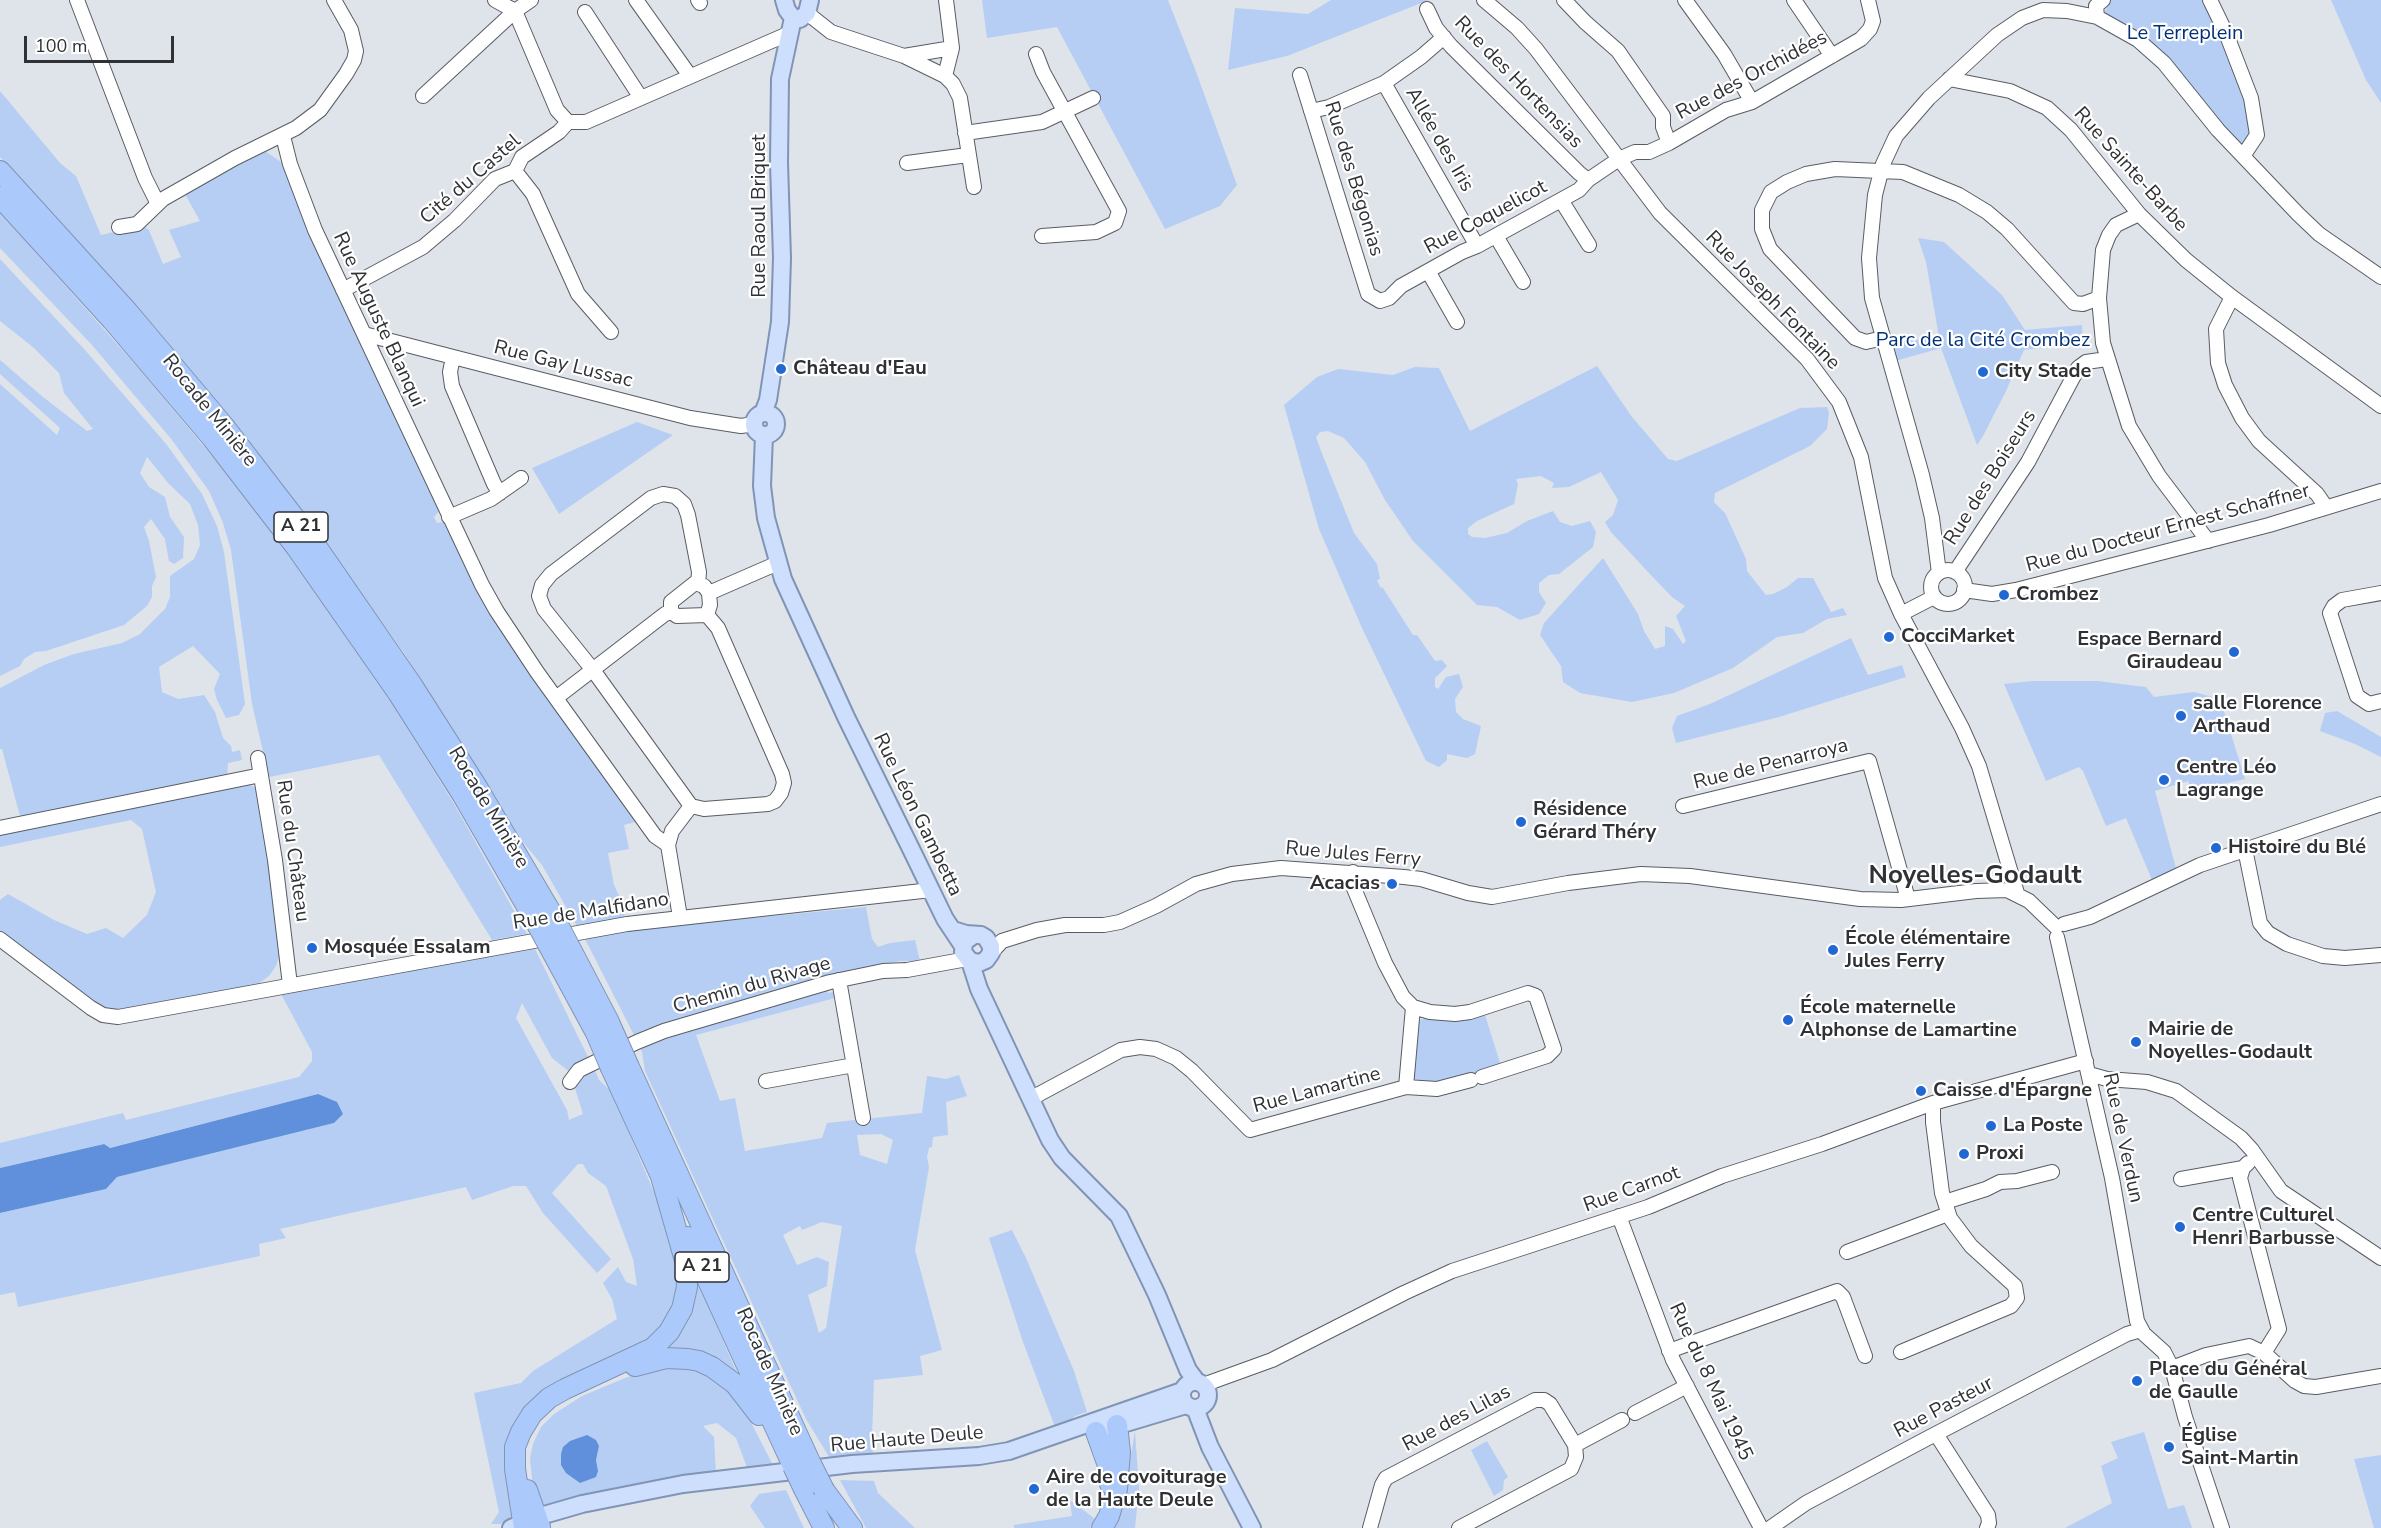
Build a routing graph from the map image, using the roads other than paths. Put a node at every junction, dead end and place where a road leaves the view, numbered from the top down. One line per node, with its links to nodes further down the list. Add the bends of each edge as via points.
1 (77, 0): 51 (street)
2 (334, 0): 38 (street, via 351,30 354,60 320,110)
3 (495, 0): 16 (street)
4 (531, 0): 16 (street)
5 (636, 0): 26 (street)
6 (784, 0): 18 (main road, via 787,10)
7 (946, 0): 21 (street)
8 (1485, 0): 42 (street, Rue Joseph Fontaine, via 1536,50)
9 (1564, 0): 39 (street, via 1618,51 1663,116)
10 (1685, 0): 33 (street)
11 (1794, 0): 24 (street)
12 (1868, 0): 24 (street, Rue des Orchidées, via 1873,21 1870,29)
13 (2103, 0): 19 (street, via 2096,6)
14 (2210, 0): 41 (street, via 2251,98 2257,135)
15 (1427, 9): 20 (street, Rue des Hortensias)
16 (515, 11): 30 (street); 36 (street, via 557,110)
17 (585, 12): 31 (street)
18 (800, 16): 23 (street, via 831,32); 26 (street); 72 (main road, Rue Raoul Briquet, via 780,79 780,322 768,400)
19 (2097, 16): 28 (street, via 2043,10 2022,18 1996,34); 41 (street, via 2138,40 2164,63)
20 (1443, 37): 29 (street); 47 (street, Rue des Hortensias)
21 (952, 48): 23 (street); 27 (street)
22 (1036, 54): 35 (street)
23 (904, 56): 27 (street)
24 (1832, 56): 33 (street, Rue des Orchidées)
25 (1300, 75): 34 (street, Rue des Bégonias)
26 (690, 76): 31 (street)
27 (945, 76): 37 (street, via 960,98)
28 (1949, 78): 44 (street, via 1896,136); 52 (street, Rue Sainte-Barbe, via 2010,91 2046,108 2071,130)
29 (1384, 83): 34 (street); 57 (street, Allée des Iris)
30 (423, 96)
31 (641, 98): 36 (street, via 586,122)
32 (1093, 98): 35 (street)
33 (1752, 102): 39 (street, Rue des Orchidées, via 1726,110)
34 (1311, 111): 62 (street, Rue des Bégonias)
35 (1067, 112): 37 (street, via 1042,122); 54 (street, via 1118,204 1119,216 1115,223 1096,232)
36 (568, 122): 46 (street, Cité du Castel, via 522,157)
37 (965, 133): 40 (street)
38 (283, 136): 51 (street); 61 (street, Rue Auguste Blanqui, via 315,230)
39 (1669, 143): 42 (street, Rue des Orchidées)
40 (968, 155): 43 (street); 48 (street)
41 (2243, 156): 59 (street, via 2319,234)
42 (1619, 159): 47 (street, Rue Coquelicot); 87 (street, Rue Joseph Fontaine, via 1660,213 1807,359 1839,402 1861,458 1886,578)
43 (907, 163)
44 (1882, 170): 64 (street, via 1903,172 1959,195 2007,229 2074,303); 68 (street, via 1875,195 1869,258 1872,298); 68 (street, via 1835,169 1787,182 1771,192 1762,210 1762,229 1770,249 1855,338 1866,342)
45 (0, 171): 108 (highway, Rocade Minière / A 21, via 128,312 224,426 314,543 477,786)
46 (515, 171): 61 (street, Cité du Castel, via 495,179 423,247); 66 (street, via 533,194 578,294)
47 (1588, 180): 50 (street, Rue Coquelicot)
48 (974, 187)
49 (0, 197): 108 (highway, Rocade Minière / A 21, via 212,438 296,547 398,693)
50 (1561, 200): 55 (street, Rue Coquelicot); 56 (street)
51 (157, 202): 53 (street, via 137,224)
52 (2139, 214): 63 (street, Rue Sainte-Barbe, via 2186,260); 64 (street, via 2116,225 2109,235 2103,250)
53 (119, 227)
54 (1042, 236)
55 (1496, 236): 57 (street, Rue Coquelicot); 60 (street)
56 (1589, 245)
57 (1477, 246): 58 (street, Rue Coquelicot)
58 (1428, 271): 62 (street, Rue Coquelicot, via 1401,286 1389,298 1380,301); 65 (street)
59 (2381, 277)
60 (1523, 282)
61 (343, 291): 67 (street, Rue Auguste Blanqui)
62 (1368, 294)
63 (2232, 297): 71 (street, Rue Sainte-Barbe); 76 (street, via 2216,329 2218,363 2225,385 2259,441)
64 (2098, 298): 70 (street)
65 (1458, 322)
66 (611, 333)
67 (364, 334): 69 (street, Rue Gay Lussac); 77 (street, Rue Auguste Blanqui)
68 (1883, 338): 81 (street, via 1925,486)
69 (453, 357): 72 (street, Rue Gay Lussac, via 690,418 741,426); 75 (street, via 452,386)
70 (2107, 359): 78 (street, via 2129,426 2159,476); 80 (street, Rue des Boiseurs, via 2086,362 2078,368 2028,462)
71 (2381, 406)
72 (760, 424): 79 (main road, Rue Raoul Briquet, via 766,518)
73 (521, 478): 75 (street)
74 (2381, 491): 76 (street, Rue du Docteur Ernest Schaffner)
75 (500, 493): 77 (street)
76 (2326, 507): 78 (street, Rue du Docteur Ernest Schaffner)
77 (449, 517): 90 (street, Rue Auguste Blanqui, via 496,610)
78 (2208, 540): 83 (street, Rue du Docteur Ernest Schaffner, via 2016,590 1992,594)
79 (778, 563): 82 (street); 92 (main road, Rue Raoul Briquet)
80 (1955, 572): 81 (street); 83 (street)
81 (1939, 573): 85 (street, via 1932,581)
82 (704, 589): 86 (street, via 695,583 671,602); 88 (street, via 710,605); 89 (street, via 684,504 675,496 651,498 542,585 539,596 544,609)
83 (1964, 590): 85 (street, via 1960,599 1951,604)
84 (2381, 593): 91 (street, via 2342,600 2330,614 2357,696 2369,704)
85 (1934, 597): 87 (street)
86 (671, 612): 88 (street, via 677,616); 89 (street)
87 (1901, 614): 105 (street, Rue Joseph Fontaine, via 1979,766)
88 (706, 615): 98 (street, via 718,628 784,783 775,801 768,804 704,810)
89 (593, 670): 90 (street); 98 (street)
90 (556, 698): 101 (street, Rue Auguste Blanqui, via 655,836)
91 (2381, 701)
92 (846, 717): 104 (main road, Rue Léon Gambetta)
93 (1883, 757): 95 (street, Rue de Penarroya)
94 (258, 758): 96 (street, Rue du Château)
95 (1869, 761): 99 (street, Rue de Penarroya); 106 (street, Rue de Penarroya)
96 (261, 775): 100 (street); 114 (street, Rue du Château)
97 (2381, 804): 102 (street)
98 (691, 806): 101 (street, via 672,831)
99 (1683, 806)
100 (0, 828)
101 (668, 845): 107 (street)
102 (2245, 849): 109 (street, via 2200,865); 112 (street, via 2260,923 2268,933 2305,952 2323,956)
103 (1353, 872): 106 (street, Rue Jules Ferry, via 1421,879 1492,897 1641,874 1690,876 1860,899); 111 (street, Rue Jules Ferry, via 1281,868 1232,874 1196,884 1120,922 1037,930); 115 (street, via 1353,886 1385,963 1403,997)
104 (931, 890): 107 (street, Rue de Malfidano); 111 (main road, Rue Léon Gambetta, via 953,930)
105 (2017, 893): 106 (street, Rue Jules Ferry, via 1985,890); 109 (street)
106 (1908, 899)
107 (680, 917): 114 (street, Rue de Malfidano)
108 (546, 922): 117 (highway, Rocade Minière / A 21, bridge, via 596,1033)
109 (2062, 931): 118 (street, Rue de Verdun, via 2062,955)
110 (0, 939): 114 (street, Rue de Malfidano, via 108,1017)
111 (976, 950): 113 (street, Chemin du Rivage, via 907,970); 122 (main road, Rue Léon Gambetta, via 976,983)
112 (2381, 954)
113 (839, 980): 116 (street); 120 (street, Chemin du Rivage, via 664,1031 579,1070)
114 (290, 985)
115 (1413, 1007): 121 (street); 121 (street, via 1455,1014 1528,993 1536,996 1554,1049 1548,1056 1477,1079 1437,1089)
116 (854, 1065): 119 (street); 124 (street)
117 (620, 1068): 128 (highway, Rocade Minière / A 21); 149 (highway, Rocade Minière / A 21)
118 (2088, 1068): 123 (street, Rue Carnot); 125 (street, via 2107,1078 2147,1082 2176,1091 2241,1138); 134 (street, Rue de Verdun)
119 (766, 1081)
120 (570, 1082)
121 (1406, 1087): 122 (street, Rue Lamartine, via 1250,1130 1176,1058 1140,1047 1121,1050)
122 (1030, 1100): 142 (main road, Rue Léon Gambetta, via 1054,1146 1119,1215 1157,1294)
123 (1933, 1103): 130 (street); 131 (street, Rue Carnot)
124 (863, 1118)
125 (2257, 1156): 126 (street); 133 (street, via 2281,1191)
126 (2243, 1167): 129 (street); 137 (street, via 2240,1178 2279,1329)
127 (2052, 1172): 130 (street, via 2000,1182)
128 (660, 1173): 149 (highway, Rocade Minière / A 21); 151 (highway, via 686,1264 687,1287 682,1309 669,1332 653,1348 565,1389 532,1414 515,1448 515,1469)
129 (2181, 1179)
130 (1946, 1208): 132 (street); 136 (street, via 1971,1246 2015,1286 2017,1298 2011,1306)
131 (1619, 1216): 135 (street, Rue du 8 Mai 1945); 142 (street, Rue Carnot, via 1452,1271 1272,1360)
132 (1847, 1252)
133 (2381, 1258)
134 (2141, 1330): 139 (street, via 2164,1352); 147 (street, Rue Pasteur)
135 (1669, 1351): 138 (street, via 1837,1291 1843,1297); 141 (street, Rue du 8 Mai 1945)
136 (1900, 1352)
137 (2264, 1353): 139 (street, via 2244,1346); 140 (street, via 2304,1386 2316,1388)
138 (1865, 1356)
139 (2172, 1368): 163 (street)
140 (2381, 1376)
141 (1687, 1386): 143 (street); 160 (street, Rue du 8 Mai 1945)
142 (1193, 1390): 144 (main road, Rue Haute Deule); 144 (main road, Rue Haute Deule, via 1147,1402); 157 (main road, Rue Léon Gambetta, via 1210,1447)
143 (1635, 1413)
144 (1115, 1420): 146 (main road, Rue Haute Deule); 151 (main road, Rue Haute Deule, via 979,1456 861,1463 629,1493); 156 (highway, via 1120,1452 1117,1489)
145 (1622, 1420): 148 (street)
146 (1096, 1432): 151 (main road, Rue Haute Deule, via 1010,1459 717,1486 604,1506); 155 (highway, via 1110,1471 1110,1483 1104,1511)
147 (1936, 1434): 161 (street, Rue Pasteur, via 1806,1503); 162 (street, via 1988,1515)
148 (1575, 1445): 158 (street, Rue des Lilas, via 1551,1404 1535,1400 1386,1478); 159 (street, via 1576,1457 1570,1469)
149 (801, 1464): 150 (highway, Rocade Minière / A 21, bridge); 151 (highway, via 728,1377 688,1359 651,1361 569,1396 537,1422 523,1463)
150 (814, 1490): 152 (highway, Rocade Minière / A 21); 153 (highway, Rocade Minière / A 21); 154 (highway)
151 (529, 1525)
152 (824, 1528)
153 (846, 1528)
154 (852, 1528)
155 (1094, 1528)
156 (1102, 1528)
157 (1252, 1528)
158 (1370, 1528)
159 (1459, 1528)
160 (1761, 1528)
161 (1770, 1528)
162 (1987, 1528)
163 (2222, 1528)

